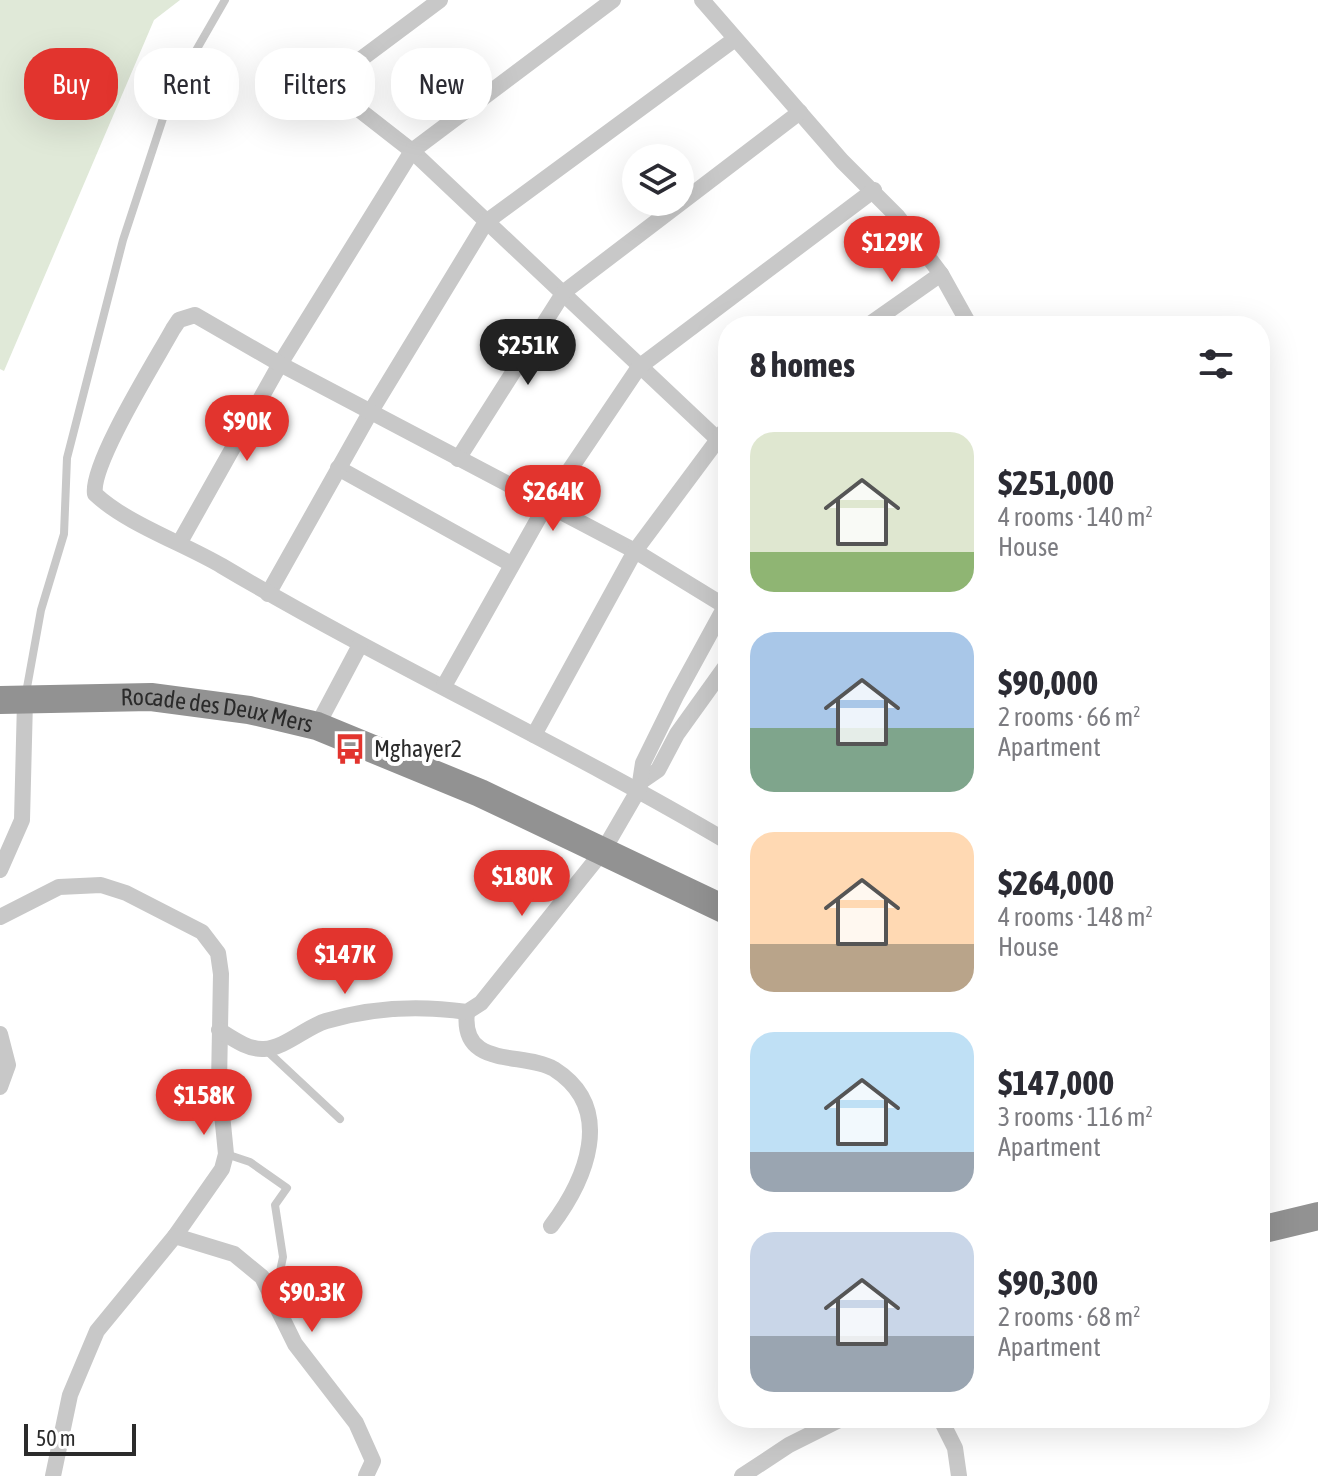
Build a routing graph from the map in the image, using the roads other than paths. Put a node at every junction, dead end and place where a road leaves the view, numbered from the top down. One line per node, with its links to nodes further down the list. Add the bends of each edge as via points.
1 (225, 0): 31 (lane, via 171,94 123,240 67,458 64,534)
2 (440, 0): 7 (street, via 337,77 346,102)
3 (613, 0): 7 (street)
4 (702, 0): 5 (street)
5 (735, 39): 6 (street); 9 (street)
6 (800, 112): 8 (street); 11 (street)
7 (412, 151): 9 (street); 14 (street)
8 (874, 190): 10 (street); 15 (street)
9 (486, 222): 11 (street); 16 (street)
10 (941, 274): 12 (street); 13 (street)
11 (564, 292): 15 (street); 19 (street)
12 (881, 316)
13 (964, 316)
14 (280, 364): 16 (street); 22 (street); 22 (street, via 195,315 187,315 173,329 104,455 94,484 95,494 121,514)
15 (639, 367): 17 (street); 21 (street)
16 (371, 411): 19 (street); 20 (street)
17 (718, 433)
18 (718, 446): 23 (street)
19 (458, 459): 21 (street)
20 (338, 468): 24 (street); 25 (street)
21 (546, 505): 23 (street); 24 (street)
22 (180, 542): 25 (street)
23 (635, 551): 26 (street); 33 (street)
24 (511, 564): 30 (street)
25 (268, 594): 28 (street)
26 (718, 600)
27 (718, 622): 34 (street, via 643,763)
28 (360, 645): 30 (street); 32 (street)
29 (718, 677): 34 (street, via 658,770)
30 (444, 686): 33 (street)
31 (12, 700): 32 (highway, Rocade des Deux Mers, via 151,697 249,710); 37 (street, via 22,820)
32 (317, 726): 36 (highway, Rocade des Deux Mers, via 378,748)
33 (534, 735): 34 (street)
34 (640, 785): 35 (street); 36 (street)
35 (718, 836)
36 (603, 851): 38 (highway, Rocade des Deux Mers); 40 (street, via 481,1003)
37 (0, 870)
38 (718, 906)
39 (0, 917): 41 (street, via 59,887 82,884 126,893 188,924 212,941 218,953)
40 (467, 1012): 43 (street, via 387,1008 324,1021); 48 (street, via 470,1035 487,1054 553,1069 582,1101 591,1146 586,1167 575,1194)
41 (219, 1030): 43 (street); 46 (street)
42 (0, 1034): 44 (street, via 8,1065)
43 (265, 1049): 45 (lane)
44 (0, 1087)
45 (340, 1119)
46 (226, 1154): 50 (street, via 214,1184); 51 (lane, via 250,1162 287,1188 275,1205 283,1257)
47 (1318, 1216): 49 (highway)
48 (551, 1226)
49 (1270, 1228)
50 (175, 1236): 51 (street, via 234,1254 262,1277); 55 (street, via 107,1315 84,1356)
51 (273, 1300): 54 (street, via 295,1344 367,1441)
52 (824, 1428): 56 (street)
53 (945, 1428): 57 (street)
54 (373, 1474)
55 (53, 1476)
56 (742, 1476)
57 (959, 1476)

